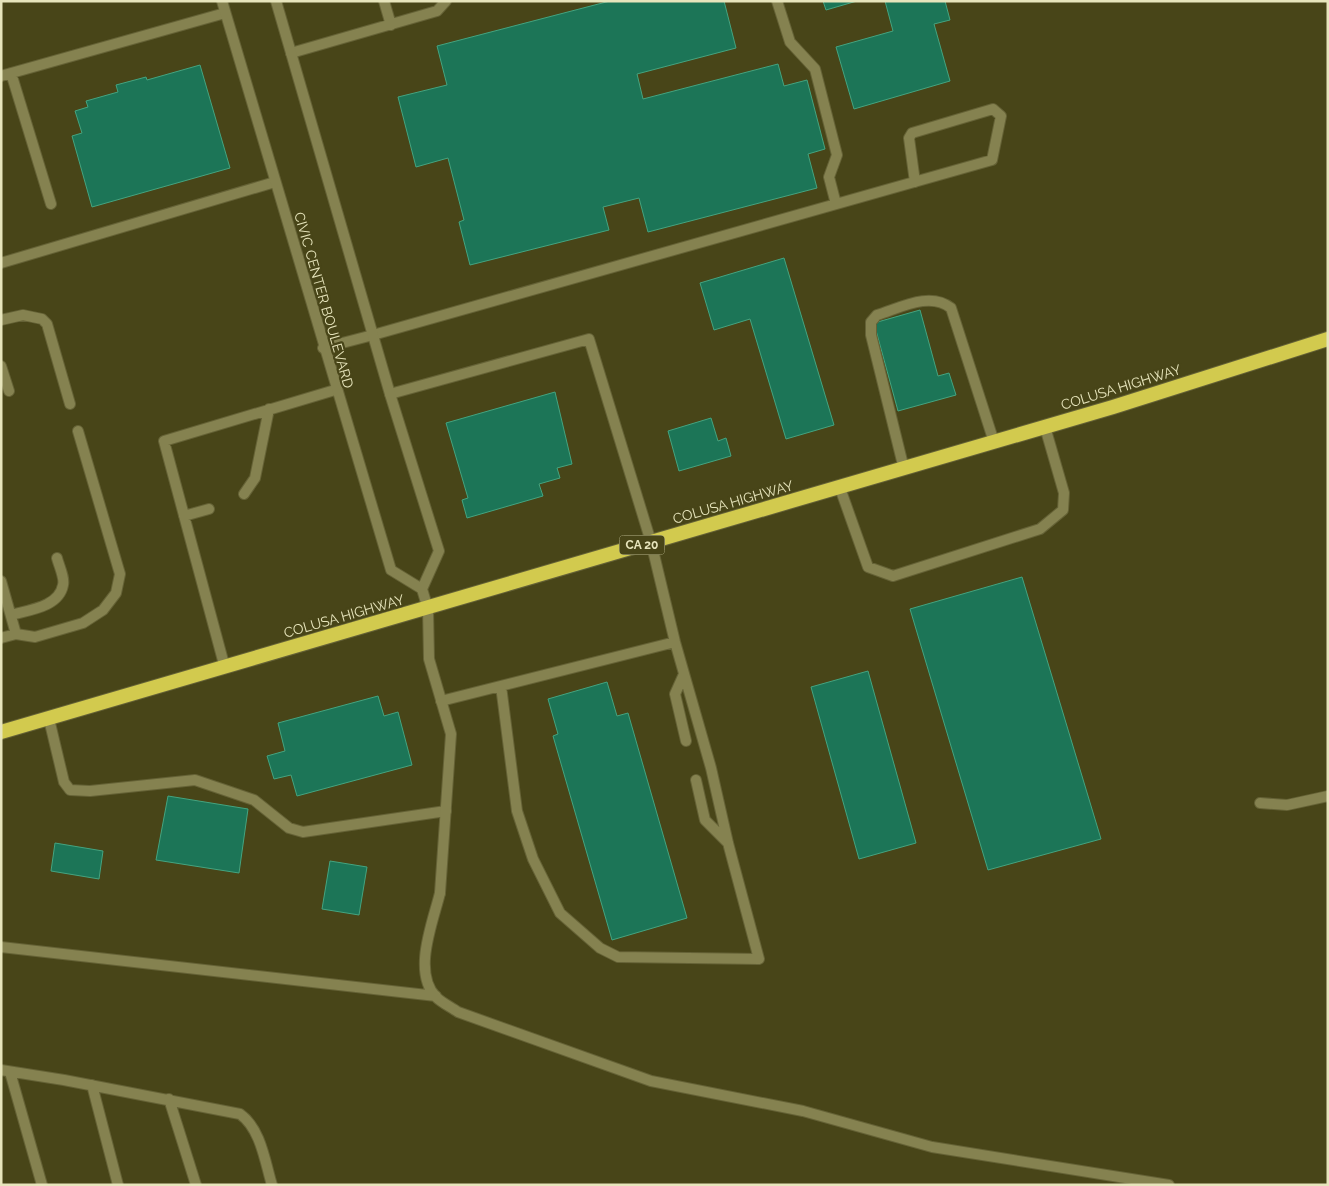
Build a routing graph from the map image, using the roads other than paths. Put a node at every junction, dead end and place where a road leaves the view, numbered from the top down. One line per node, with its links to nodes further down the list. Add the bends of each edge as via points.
1 (222, 1): 6 (street, CIVIC CENTER BOULEVARD)
2 (276, 1): 8 (street)
3 (384, 1): 7 (street)
4 (446, 1): 7 (street, via 437,11)
5 (777, 1): 13 (street, via 790,42 815,69 838,155 829,177)
6 (225, 14): 9 (street); 10 (street, CIVIC CENTER BOULEVARD)
7 (391, 25): 8 (street)
8 (291, 53): 16 (street)
9 (6, 74): 12 (street)
10 (275, 182): 14 (street); 18 (street, CIVIC CENTER BOULEVARD)
11 (915, 182): 11 (street, via 992,160 1001,116 993,109 912,133 909,138); 13 (street)
12 (51, 204)
13 (836, 204): 16 (street)
14 (1, 263)
15 (1, 320): 23 (street, via 23,315 42,319 47,324)
16 (373, 335): 18 (street); 22 (street)
17 (1328, 339): 25 (highway, COLUSA HIGHWAY / CA 20)
18 (323, 348): 20 (street, CIVIC CENTER BOULEVARD)
19 (1, 366): 21 (street)
20 (335, 390): 24 (street); 36 (street, CIVIC CENTER BOULEVARD, via 391,570)
21 (9, 391)
22 (390, 394): 33 (street, via 589,339); 36 (street, via 439,551)
23 (70, 404)
24 (269, 410): 30 (street, via 255,478); 32 (street, via 164,441)
25 (1045, 427): 27 (highway, COLUSA HIGHWAY / CA 20); 29 (street, via 1064,493 1063,510 1040,529 893,576 868,567)
26 (78, 431): 39 (street, via 120,574 116,593 103,610 83,623 35,637)
27 (994, 442): 28 (highway, COLUSA HIGHWAY / CA 20); 28 (street, via 951,308 942,301 930,299 886,312 871,322 871,335)
28 (904, 469): 29 (highway, COLUSA HIGHWAY / CA 20)
29 (840, 488): 33 (highway, COLUSA HIGHWAY / CA 20)
30 (244, 494)
31 (209, 509): 32 (street)
32 (184, 516): 42 (street)
33 (652, 542): 37 (highway, COLUSA HIGHWAY / CA 20); 41 (street)
34 (58, 558): 38 (street, via 64,584 59,595 48,604)
35 (1, 582): 38 (street)
36 (422, 589): 37 (street)
37 (428, 608): 42 (highway, COLUSA HIGHWAY / CA 20); 45 (street, via 429,659)
38 (11, 615): 39 (street)
39 (16, 634): 40 (street)
40 (1, 638)
41 (675, 642): 43 (street); 44 (street)
42 (226, 668): 46 (highway, COLUSA HIGHWAY / CA 20)
43 (684, 674): 48 (street, via 675,694); 53 (street)
44 (501, 686): 45 (street); 53 (street, via 517,811 533,860 560,913 600,948 618,957 759,959)
45 (441, 701): 52 (street, via 450,734)
46 (49, 718): 47 (highway, COLUSA HIGHWAY / CA 20); 52 (street, via 64,782 70,790 90,791 195,780 254,800 289,828 304,832)
47 (1, 732)
48 (686, 741)
49 (696, 780): 53 (street, via 705,820)
50 (1328, 796): 51 (street, via 1288,805)
51 (1260, 803)
52 (446, 811): 55 (street, via 440,893 423,964 426,981)
53 (728, 843)
54 (1, 948): 55 (street)
55 (436, 996): 63 (street, via 458,1012 651,1081 803,1111 932,1147)
56 (5, 1071): 57 (street); 59 (street)
57 (92, 1085): 58 (street); 60 (street)
58 (169, 1099): 61 (street); 62 (street, via 234,1112 248,1120 254,1129)
59 (42, 1185)
60 (118, 1185)
61 (196, 1185)
62 (272, 1185)
63 (1169, 1185)

